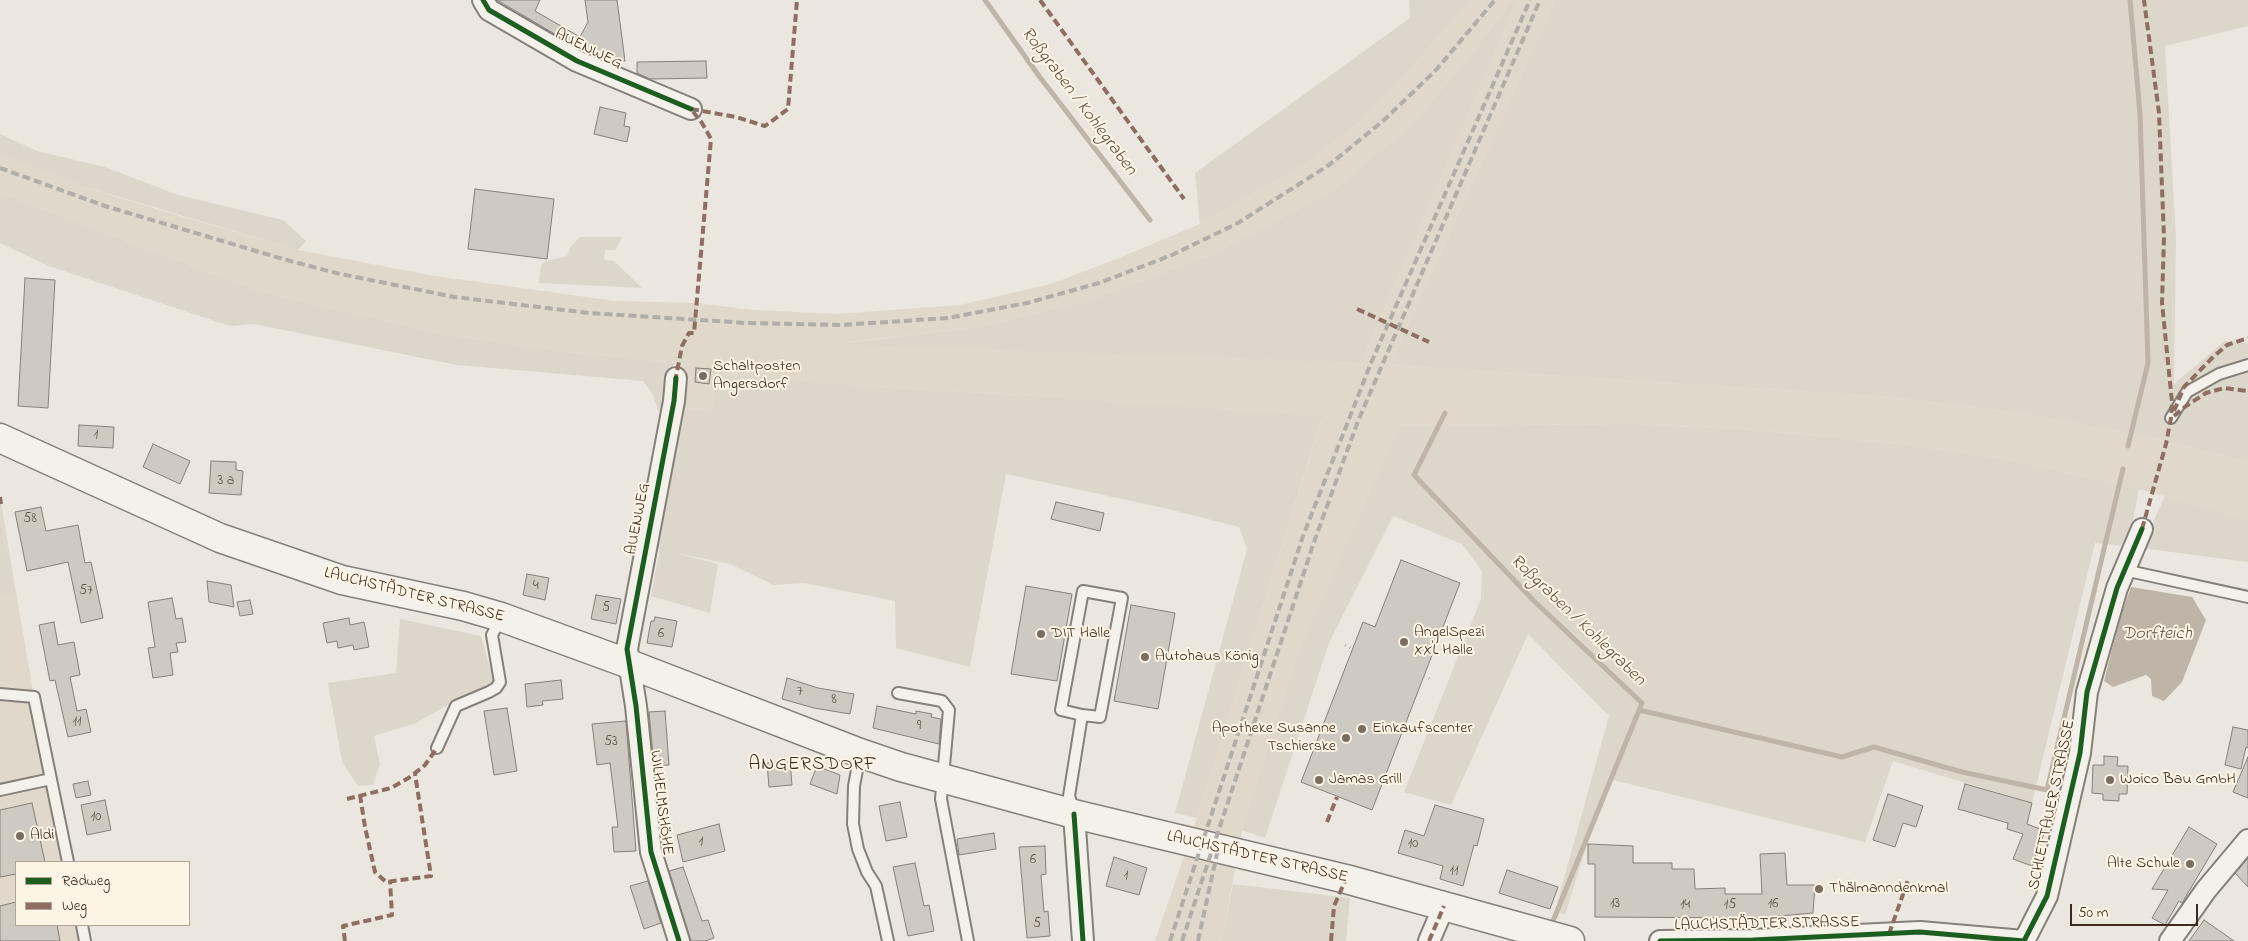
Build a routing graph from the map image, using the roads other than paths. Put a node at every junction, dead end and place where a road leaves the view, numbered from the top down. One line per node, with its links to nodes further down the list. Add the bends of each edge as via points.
1 (483, 0): 2 (street, AUENWEG, via 489,10 577,61)
2 (691, 110)
3 (2248, 365): 5 (lane, via 2219,374 2187,392)
4 (676, 378): 11 (street, AUENWEG, via 627,649)
5 (2171, 418)
6 (0, 438): 10 (main road, LAUCHSTÄDTER STRASSE, via 220,538 342,580)
7 (2142, 529): 8 (street, SCHLETTAUER STRASSE)
8 (2124, 570): 9 (lane); 33 (street, SCHLETTAUER STRASSE, via 2087,692 2080,753 2047,896)
9 (2248, 597)
10 (501, 617): 11 (main road, LAUCHSTÄDTER STRASSE); 15 (lane, via 492,635 500,682 489,692 456,706)
11 (630, 664): 16 (main road, LAUCHSTÄDTER STRASSE); 26 (street, WILHELMSHÖHE, via 652,852)
12 (898, 693): 18 (lane, via 942,701 949,710)
13 (0, 694): 17 (lane, via 34,697)
14 (1082, 715): 14 (lane, via 1061,710 1083,591 1122,598 1100,717); 20 (lane, via 1069,796)
15 (437, 748)
16 (860, 754): 18 (main road, LAUCHSTÄDTER STRASSE); 27 (lane, via 854,786 853,824 858,849 876,886)
17 (51, 779): 19 (lane); 22 (lane)
18 (943, 779): 20 (main road, LAUCHSTÄDTER STRASSE); 28 (lane, via 941,799)
19 (0, 790)
20 (1074, 814): 23 (main road, LAUCHSTÄDTER STRASSE); 29 (street)
21 (2248, 840): 34 (street, via 2206,890)
22 (68, 861)
23 (1444, 906): 30 (street); 31 (main road, LAUCHSTÄDTER STRASSE)
24 (82, 926): 25 (lane)
25 (85, 941)
26 (679, 941)
27 (888, 941)
28 (968, 941)
29 (1083, 941)
30 (1429, 941)
31 (1570, 941)
32 (1660, 941): 33 (street, LAUCHSTÄDTER STRASSE, via 1920,932)
33 (2024, 941)
34 (2170, 941)

